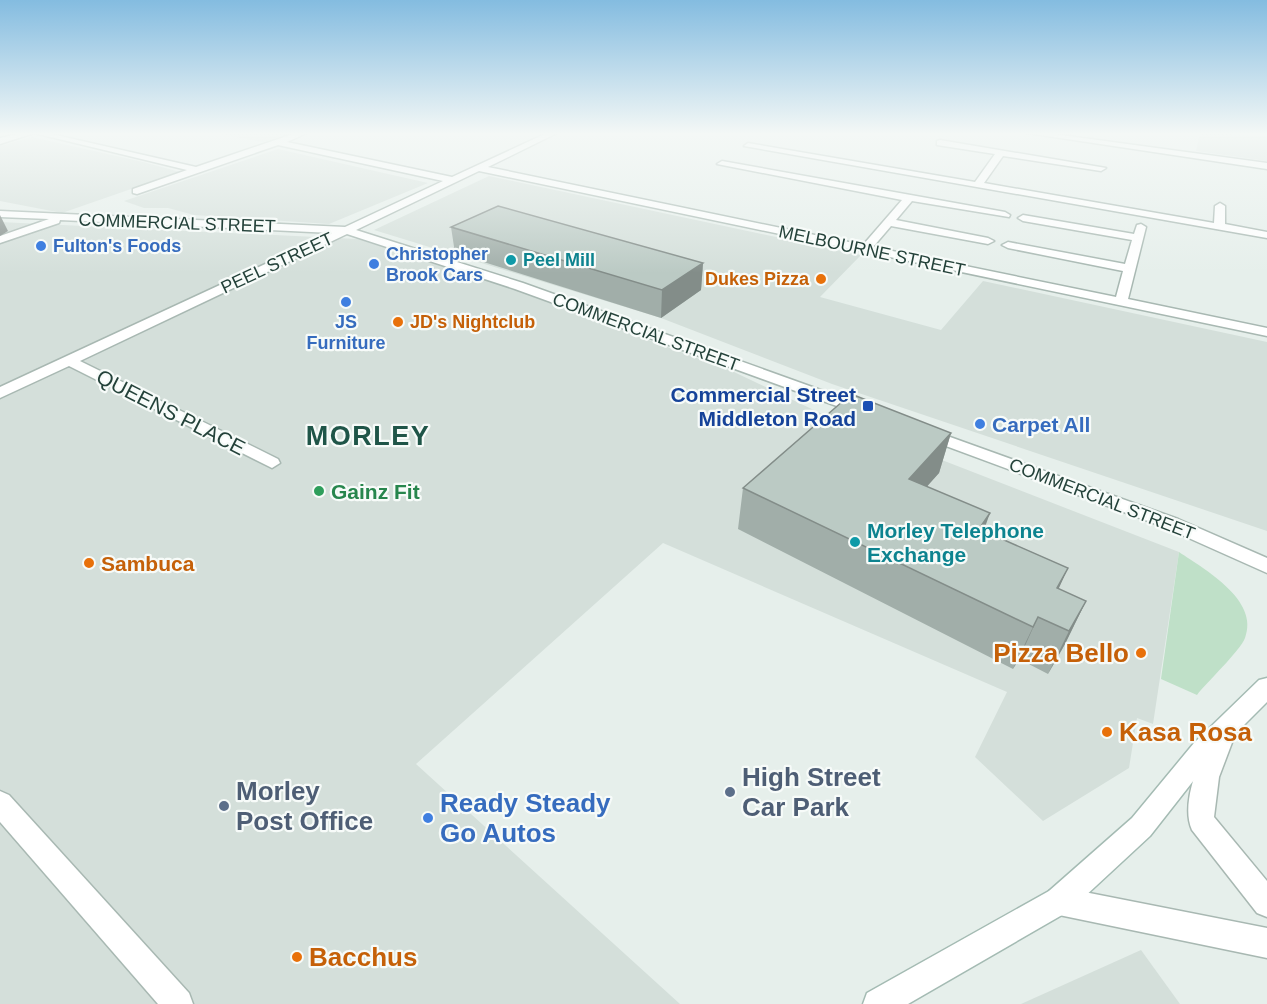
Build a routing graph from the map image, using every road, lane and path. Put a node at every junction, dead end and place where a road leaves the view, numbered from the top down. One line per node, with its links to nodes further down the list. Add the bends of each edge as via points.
1 (169, 180): 8 (street)
2 (453, 180): 18 (street, PEEL STREET)
3 (535, 180): 24 (street, MELBOURNE STREET)
4 (809, 180): 9 (street)
5 (948, 180): 7 (street)
6 (982, 180): 7 (street)
7 (978, 185): 11 (street)
8 (137, 191)
9 (909, 198): 13 (street); 16 (street)
10 (1220, 206): 17 (street)
11 (1145, 213): 17 (street); 20 (street)
12 (0, 214): 14 (street, COMMERCIAL STREET)
13 (1005, 215)
14 (62, 218): 18 (street, COMMERCIAL STREET); 21 (street)
15 (1023, 218): 20 (street)
16 (888, 222): 22 (street); 24 (street)
17 (1220, 226): 19 (street)
18 (346, 230): 28 (street, PEEL STREET); 30 (street, COMMERCIAL STREET, via 519,286)
19 (1267, 235)
20 (1138, 238): 25 (street)
21 (0, 240)
22 (988, 242)
23 (1008, 245): 25 (street)
24 (865, 249): 26 (street, MELBOURNE STREET)
25 (1130, 269): 26 (street)
26 (1121, 302): 27 (street, MELBOURNE STREET)
27 (1267, 332)
28 (70, 362): 29 (street, PEEL STREET); 32 (street, QUEENS PLACE)
29 (0, 393)
30 (882, 417)
31 (915, 430): 33 (street, COMMERCIAL STREET, via 1171,523)
32 (272, 463)
33 (1267, 566)
34 (1267, 687): 35 (street)
35 (1225, 730): 37 (street, via 1203,750 1141,827); 38 (street, via 1206,777 1201,821)
36 (0, 803): 40 (street)
37 (1059, 901): 39 (street); 41 (street)
38 (1267, 903)
39 (1267, 943)
40 (178, 1004)
41 (878, 1004)

